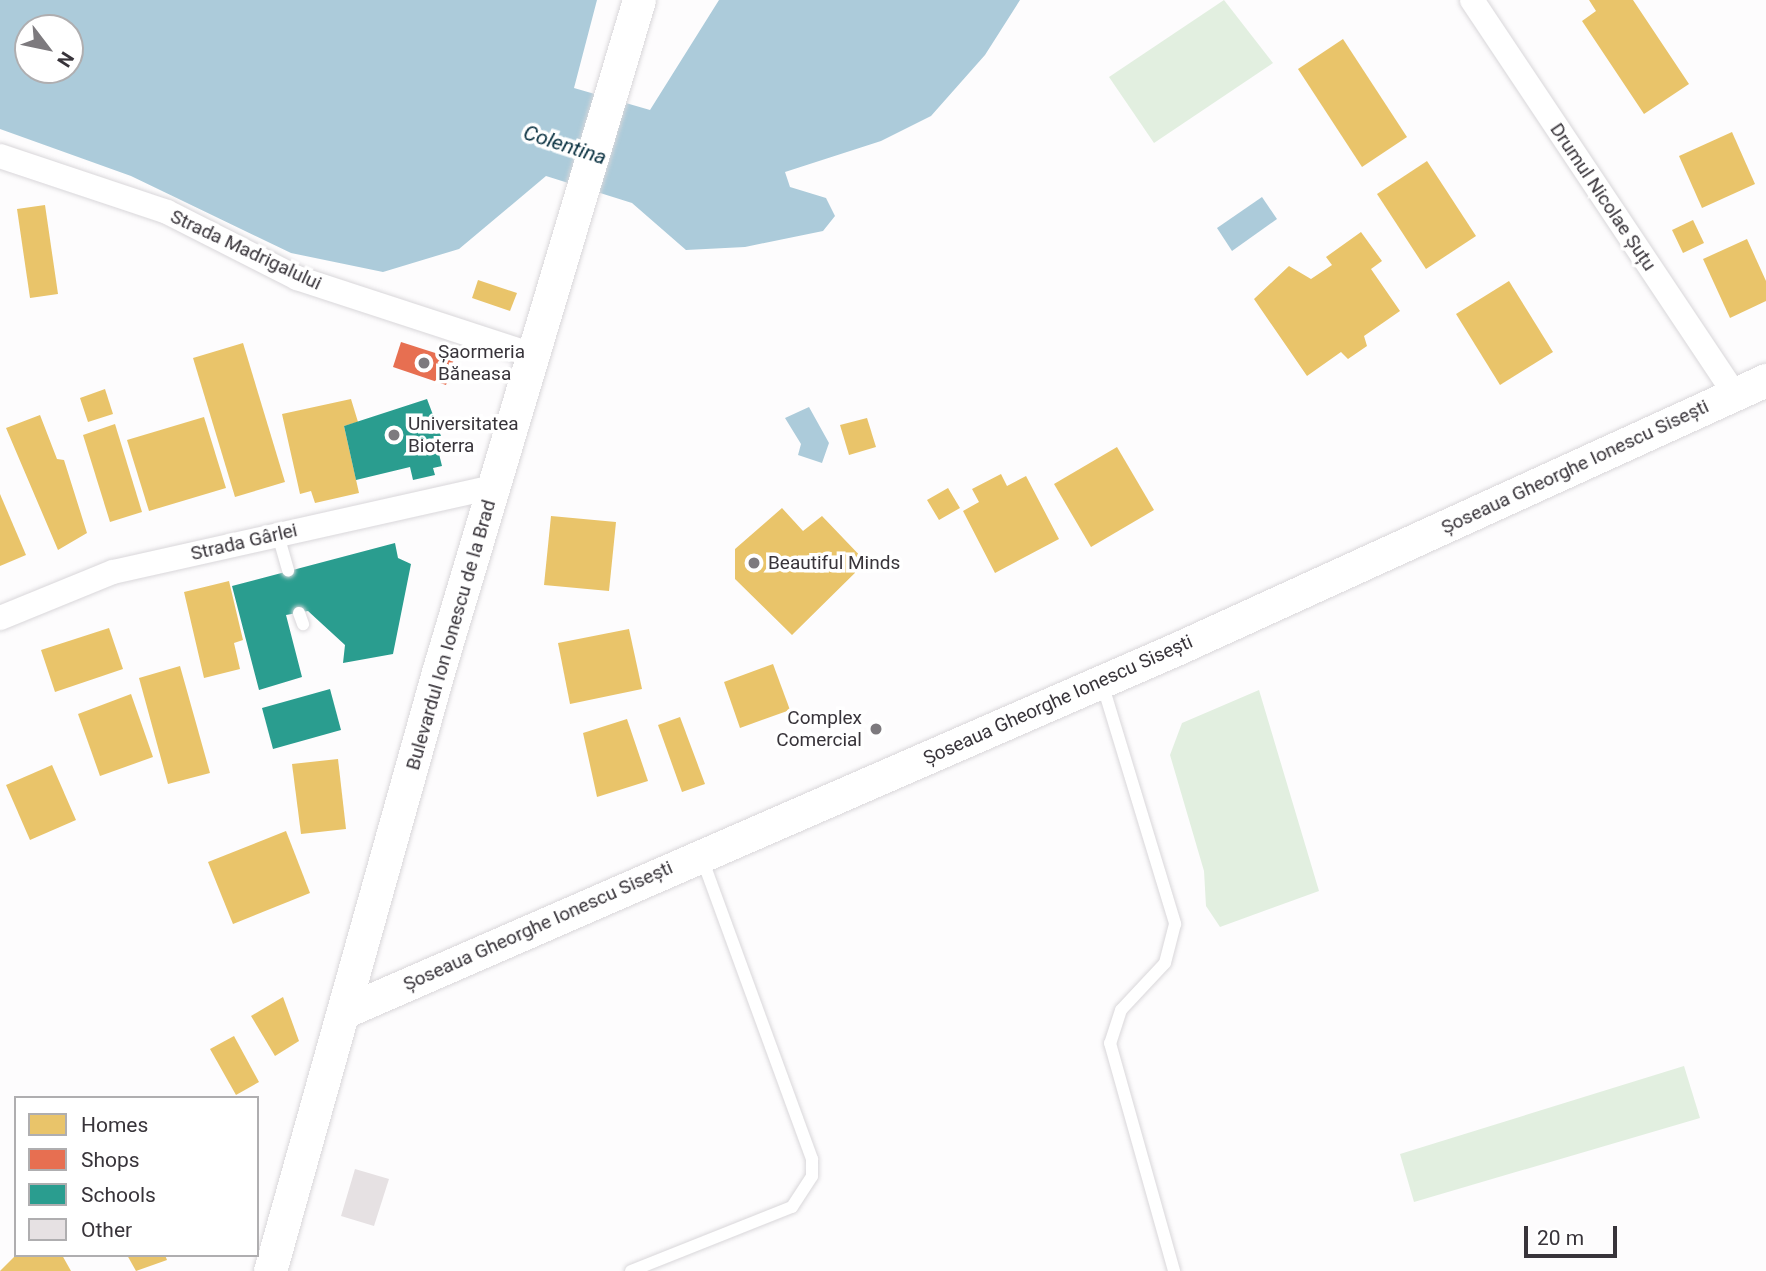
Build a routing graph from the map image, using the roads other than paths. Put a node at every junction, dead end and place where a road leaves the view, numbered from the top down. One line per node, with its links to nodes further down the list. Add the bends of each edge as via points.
1 (639, 0): 4 (main road, Bulevardul Ion Ionescu de la Brad)
2 (1472, 0): 6 (street, Drumul Nicolae Șuțu)
3 (0, 156): 4 (street, Strada Madrigalului, via 167,212 297,278)
4 (533, 355): 7 (main road, Bulevardul Ion Ionescu de la Brad)
5 (1766, 380): 6 (main road, Șoseaua Gheorghe Ionescu Sisești)
6 (1735, 394): 11 (main road, Șoseaua Gheorghe Ionescu Sisești)
7 (494, 487): 8 (street, Strada Gârlei); 13 (main road, Bulevardul Ion Ionescu de la Brad)
8 (278, 535): 9 (lane); 10 (street, Strada Gârlei, via 113,572)
9 (288, 571)
10 (0, 618)
11 (1101, 682): 12 (main road, Șoseaua Gheorghe Ionescu Sisești); 16 (lane, via 1175,924 1165,962 1121,1010 1110,1043)
12 (700, 854): 13 (main road, Șoseaua Gheorghe Ionescu Sisești); 15 (lane, via 812,1159 812,1177 792,1207)
13 (346, 1011): 14 (main road, Bulevardul Ion Ionescu de la Brad)
14 (270, 1271)
15 (631, 1271)
16 (1174, 1271)

